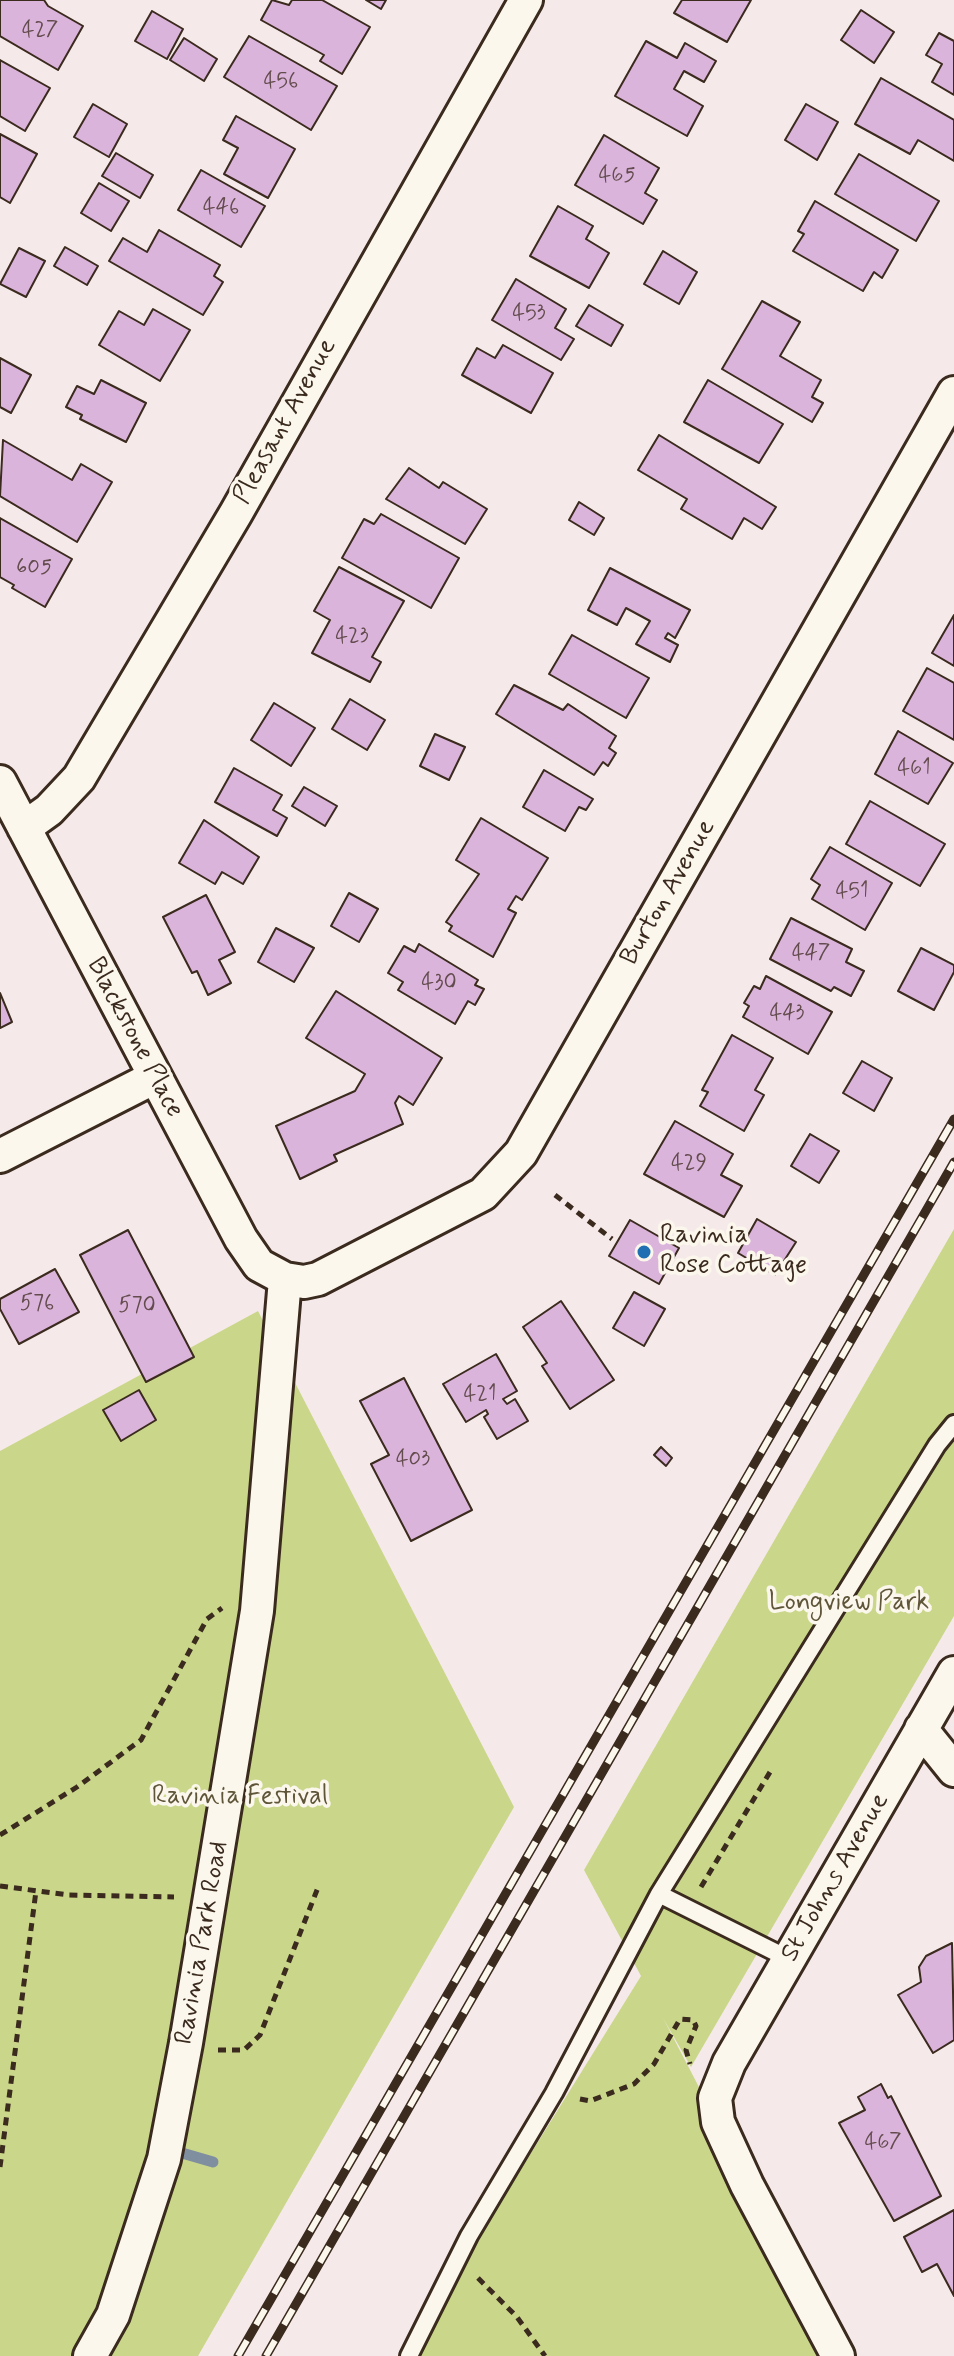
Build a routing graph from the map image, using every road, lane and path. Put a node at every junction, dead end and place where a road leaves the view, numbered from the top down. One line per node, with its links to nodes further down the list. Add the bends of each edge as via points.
1 (526, 0): 4 (street, Pleasant Avenue, via 236,513 79,778)
2 (954, 393): 9 (street, Burton Avenue, via 521,1153 483,1194 318,1279)
3 (0, 782): 4 (street, Blackstone Place)
4 (24, 828): 5 (street, Blackstone Place)
5 (155, 1077): 6 (street); 9 (street, Blackstone Place, via 241,1239 259,1265)
6 (0, 1156)
7 (555, 1195): 8 (path)
8 (612, 1239)
9 (285, 1279): 11 (street, Ravinia Park Road)
10 (954, 1424): 19 (lane)
11 (260, 1577): 15 (path, via 207,1619 141,1740); 20 (street, Ravinia Park Road)
12 (954, 1673): 13 (street, St Johns Avenue)
13 (921, 1729): 14 (street); 21 (street, St Johns Avenue)
14 (954, 1770)
15 (0, 1835)
16 (319, 1885): 22 (path, via 260,2035 244,2050 224,2052)
17 (0, 1886): 18 (path)
18 (36, 1891): 20 (path); 25 (path)
19 (659, 1894): 21 (lane); 24 (lane)
20 (211, 1897): 22 (street, Ravinia Park Road)
21 (789, 1959): 30 (street, St Johns Avenue, via 715,2098 718,2122)
22 (186, 2043): 27 (street, Ravinia Park Road, via 164,2159 113,2315)
23 (691, 2067): 24 (path, via 686,2050 696,2026 693,2020 680,2019 654,2064 634,2084 590,2101)
24 (554, 2093): 26 (lane)
25 (0, 2167)
26 (457, 2259): 28 (lane); 29 (path, via 517,2317)
27 (90, 2356)
28 (409, 2356)
29 (545, 2356)
30 (838, 2356)

